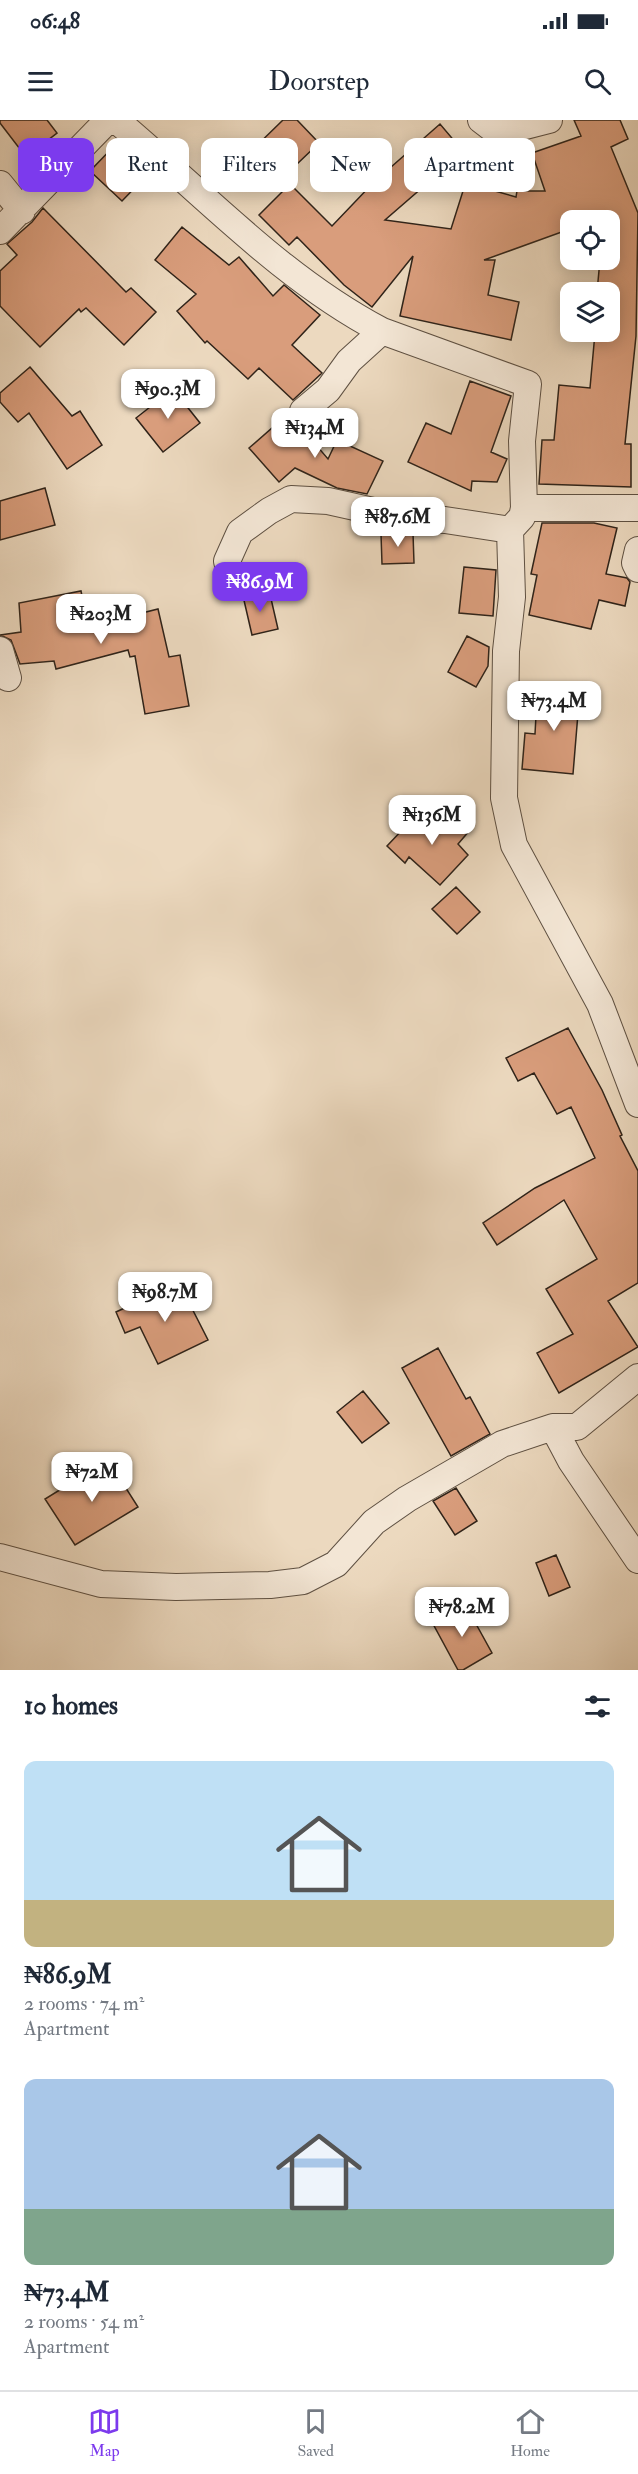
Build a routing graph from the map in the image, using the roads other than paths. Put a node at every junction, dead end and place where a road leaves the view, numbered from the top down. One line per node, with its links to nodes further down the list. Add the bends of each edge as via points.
1 (108, 120): 6 (street)
2 (116, 120): 8 (street, via 275,259 355,317)
3 (481, 120): 4 (street, via 498,133)
4 (549, 120)
5 (0, 184): 6 (street)
6 (22, 211): 7 (street)
7 (0, 231)
8 (382, 331): 9 (street, via 349,361 328,390); 10 (street, via 528,384 522,441)
9 (303, 411)
10 (524, 508): 11 (street); 12 (street, via 522,517)
11 (638, 508)
12 (510, 530): 15 (street, via 400,518 328,501 291,499 240,532 227,561); 18 (street, via 512,597 506,651 504,798 514,845 600,1004)
13 (638, 550): 14 (street)
14 (638, 569)
15 (232, 581)
16 (0, 650): 17 (street)
17 (8, 678)
18 (638, 1104)
19 (638, 1377): 20 (street, via 577,1427)
20 (553, 1427): 21 (street, via 502,1444 406,1499 374,1522 336,1564 303,1581 176,1587 101,1584); 22 (street, via 571,1461)
21 (0, 1557)
22 (638, 1560)

